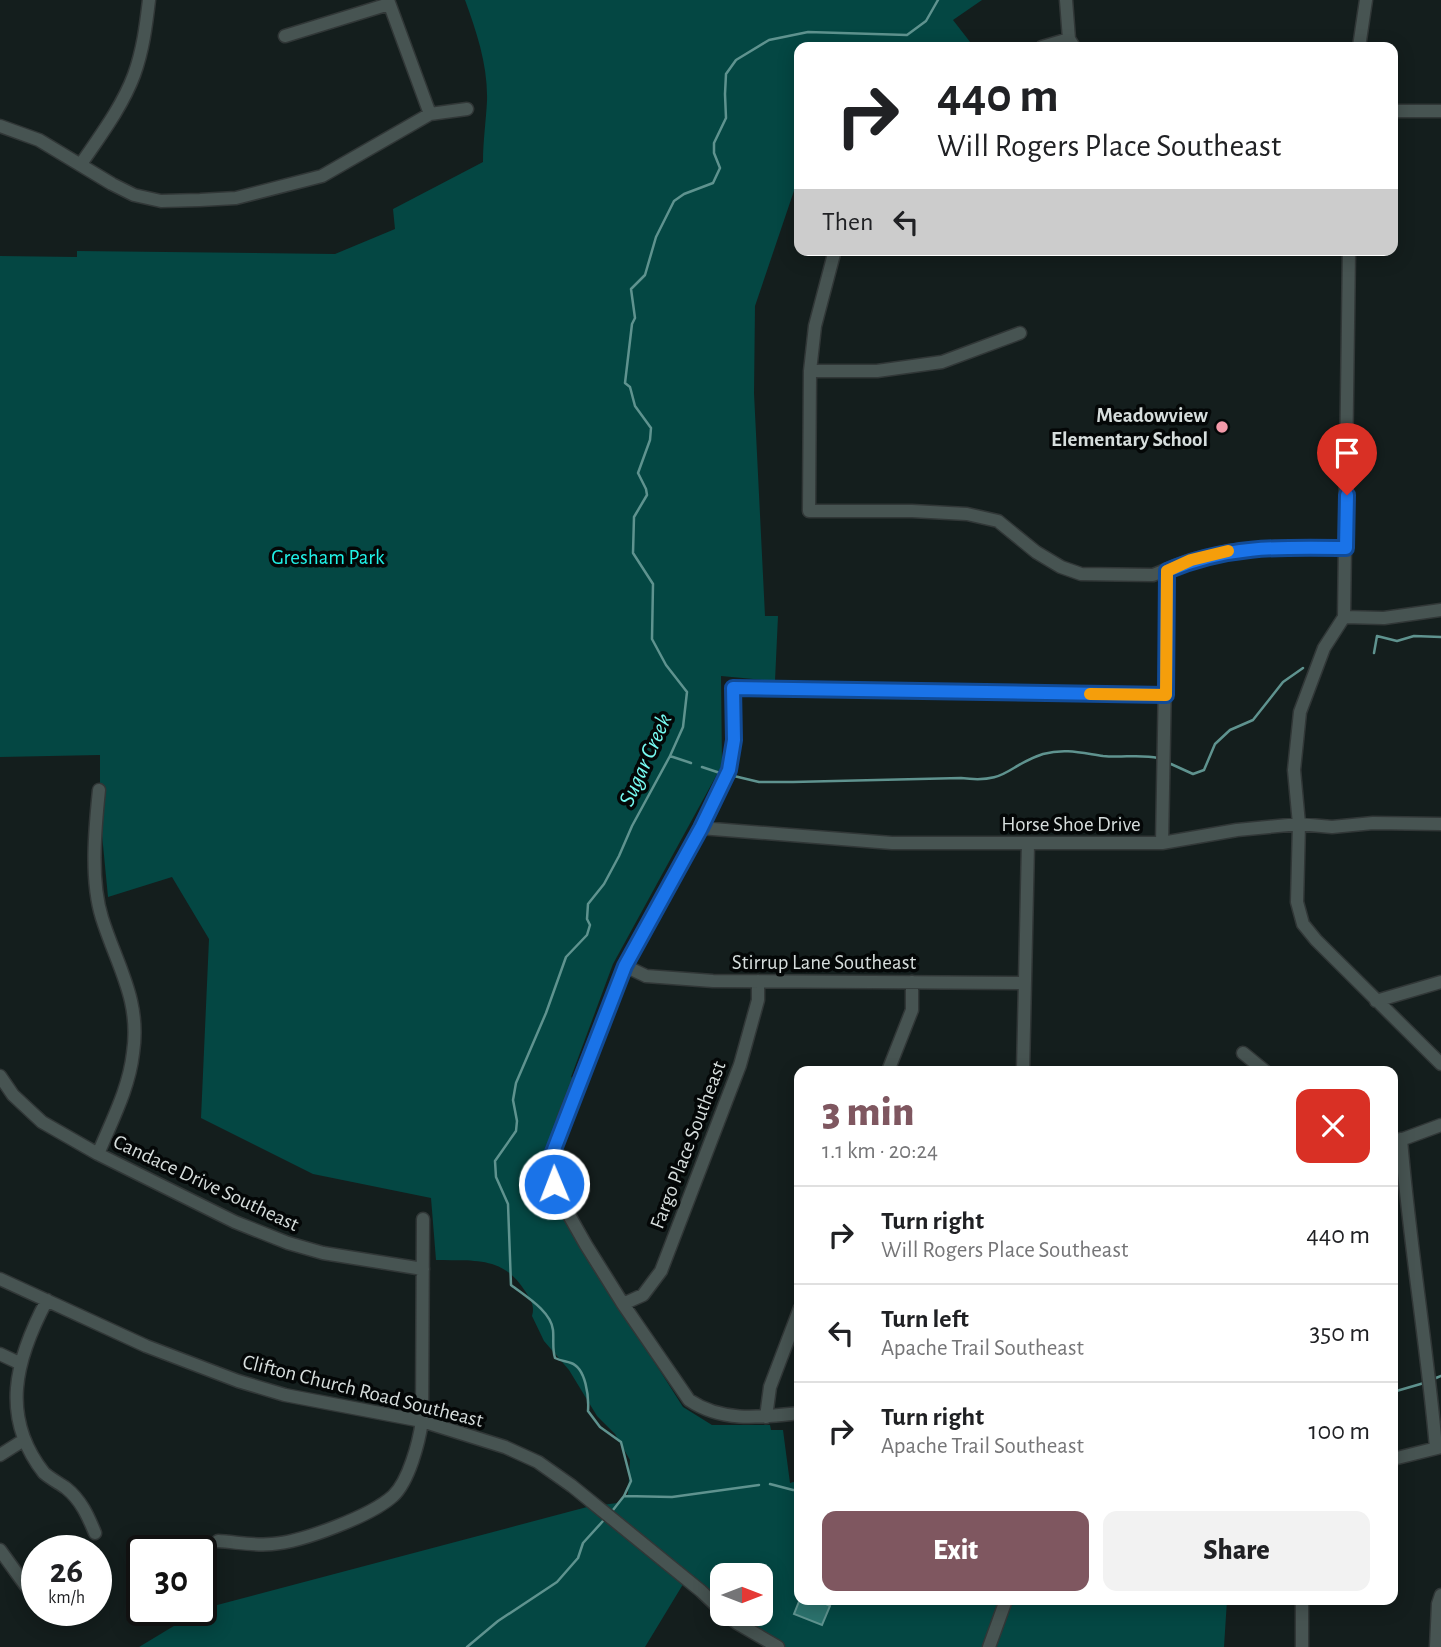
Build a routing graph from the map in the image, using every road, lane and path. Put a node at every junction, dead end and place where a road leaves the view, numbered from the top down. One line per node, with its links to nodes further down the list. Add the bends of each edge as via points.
1 (149, 0): 13 (street, via 146,33 133,78)
2 (1066, 0): 6 (street)
3 (1366, 0): 7 (street)
4 (388, 2): 5 (street); 11 (street)
5 (285, 36)
6 (1072, 42)
7 (1360, 42)
8 (467, 109): 11 (street)
9 (1398, 111): 10 (street)
10 (1441, 111)
11 (430, 114): 13 (street, via 322,176 236,198 161,201 134,195)
12 (0, 126): 13 (street, via 39,139)
13 (81, 164)
14 (833, 256): 17 (street, via 815,326)
15 (1349, 256): 18 (street)
16 (1020, 333): 17 (street, via 942,362 877,371)
17 (810, 370): 19 (street, via 809,511 967,514 998,521 1036,552 1081,573 1153,575)
18 (1346, 548): 19 (street, via 1229,551); 21 (street)
19 (1167, 571): 22 (street)
20 (1441, 610): 21 (street, via 1384,618)
21 (1344, 617): 24 (street, via 1324,648 1300,712 1294,769)
22 (1166, 695): 26 (street, via 733,688 734,740 729,770); 27 (street)
23 (99, 790): 44 (street, via 94,837 98,902 131,996 134,1052)
24 (1299, 824): 25 (street, Horse Shoe Drive); 27 (street, Horse Shoe Drive); 34 (street, via 1297,902 1303,924)
25 (1441, 824)
26 (701, 828): 28 (street, Horse Shoe Drive, via 892,843); 29 (street)
27 (1163, 843): 28 (street, Horse Shoe Drive)
28 (1028, 844): 33 (street)
29 (625, 966): 30 (street, Stirrup Lane Southeast, via 666,978); 49 (street, via 564,1118 551,1171 565,1208)
30 (758, 981): 31 (street, Stirrup Lane Southeast); 49 (street, Fargo Place Southeast, via 758,1000 740,1065 661,1271 643,1296)
31 (912, 982): 33 (street, Stirrup Lane Southeast); 37 (street, via 912,1010)
32 (1441, 982): 34 (street)
33 (1024, 983): 38 (street)
34 (1376, 1001): 36 (street)
35 (1243, 1053): 39 (street)
36 (1441, 1064)
37 (890, 1066)
38 (1023, 1066)
39 (1259, 1066)
40 (0, 1076): 44 (street, Candace Drive Southeast, via 42,1122)
41 (1441, 1125): 42 (street)
42 (1398, 1141)
43 (1398, 1148): 57 (street)
44 (98, 1154): 46 (street, Candace Drive Southeast, via 288,1243)
45 (423, 1219): 46 (street)
46 (423, 1269): 55 (street)
47 (0, 1279): 48 (street, Clifton Church Road Southeast)
48 (47, 1300): 52 (street); 55 (street, Clifton Church Road Southeast, via 237,1381 285,1395)
49 (623, 1304): 54 (street, via 690,1400 724,1415)
50 (794, 1324): 54 (street, via 770,1387)
51 (0, 1354): 52 (street)
52 (17, 1362): 56 (street, via 11,1408)
53 (794, 1414): 54 (street)
54 (766, 1417)
55 (422, 1421): 61 (street, via 412,1464 394,1496 345,1525 273,1544); 65 (street, Clifton Church Road Southeast, via 538,1462)
56 (19, 1443): 58 (street); 60 (street, via 46,1475 76,1498)
57 (1439, 1447): 59 (street)
58 (0, 1455)
59 (1398, 1458)
60 (95, 1533)
61 (218, 1541)
62 (0, 1550): 63 (street)
63 (21, 1579)
64 (1441, 1595): 72 (street)
65 (710, 1600)
66 (1004, 1605): 70 (street)
67 (1302, 1605): 71 (street)
68 (742, 1626): 69 (street, Clifton Church Road Southeast)
69 (778, 1647)
70 (989, 1647)
71 (1302, 1647)
72 (1436, 1647)

